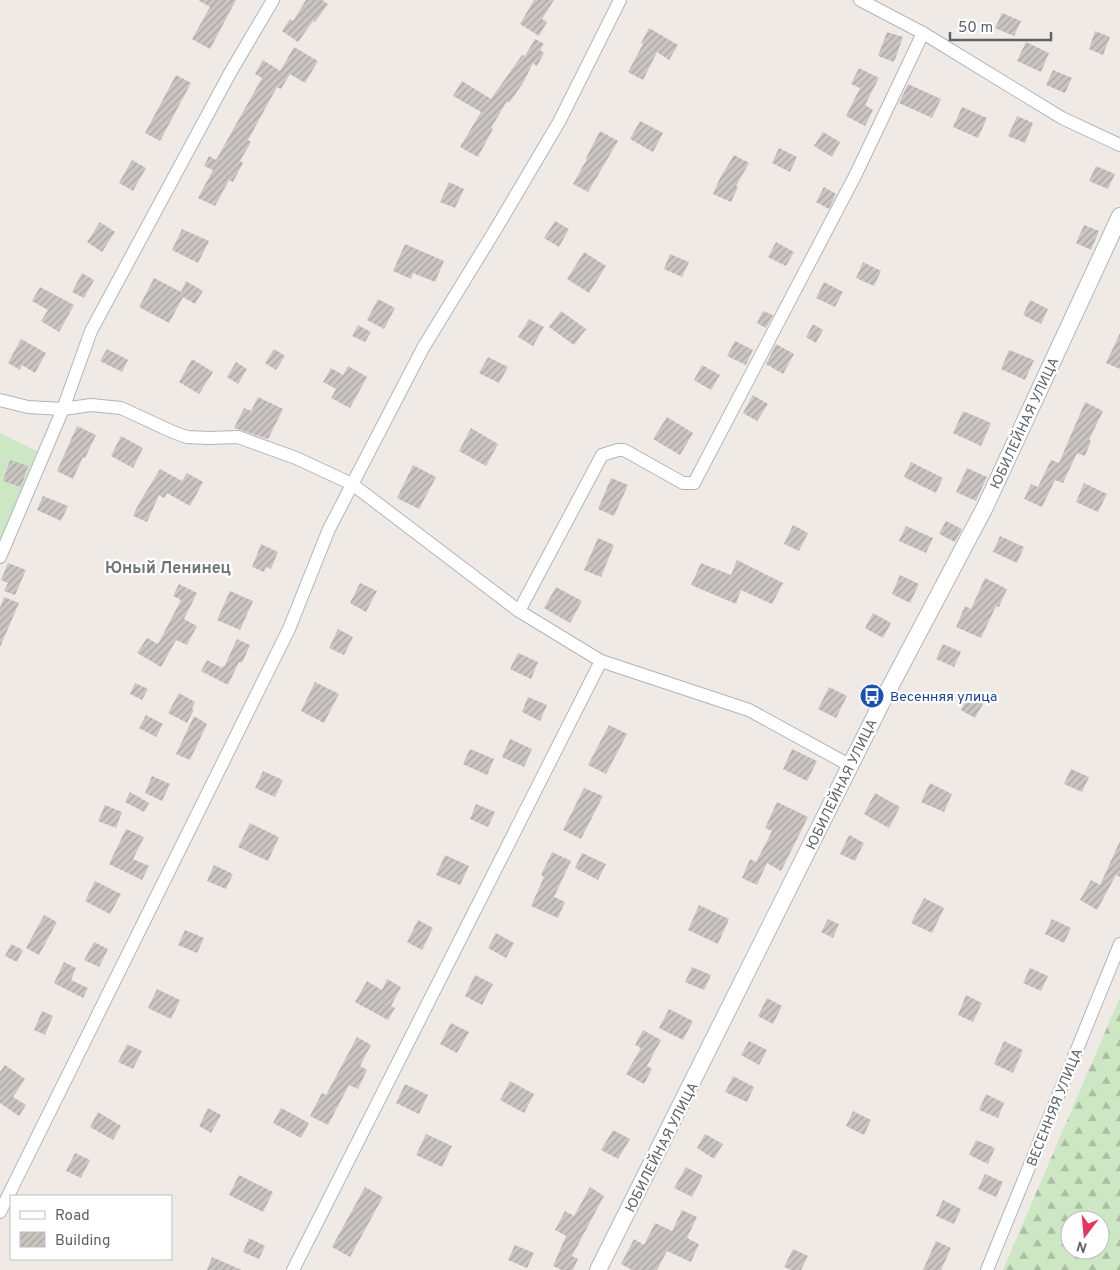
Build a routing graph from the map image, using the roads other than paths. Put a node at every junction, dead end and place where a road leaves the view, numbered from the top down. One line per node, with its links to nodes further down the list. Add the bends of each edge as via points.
1 (273, 0): 8 (street, via 230,73 91,331)
2 (620, 0): 9 (street, via 559,122 422,348)
3 (860, 0): 4 (street)
4 (923, 33): 5 (street, via 1062,118); 11 (street, via 856,174 694,483 683,483 624,450 602,455)
5 (1120, 145)
6 (1120, 216): 13 (street, ЮБИЛЕЙНАЯ УЛИЦА, via 985,507)
7 (0, 400): 8 (street, via 28,407)
8 (64, 409): 9 (street, via 91,405 121,408 187,437 238,436); 10 (street)
9 (352, 484): 11 (street); 15 (street, via 329,529 289,629)
10 (0, 557)
11 (519, 611): 12 (street)
12 (601, 662): 13 (street, via 749,710); 16 (street)
13 (850, 766): 17 (street, ЮБИЛЕЙНАЯ УЛИЦА)
14 (1120, 944): 18 (street, ВЕСЕННЯЯ УЛИЦА)
15 (0, 1212)
16 (293, 1270)
17 (598, 1270)
18 (987, 1270)

